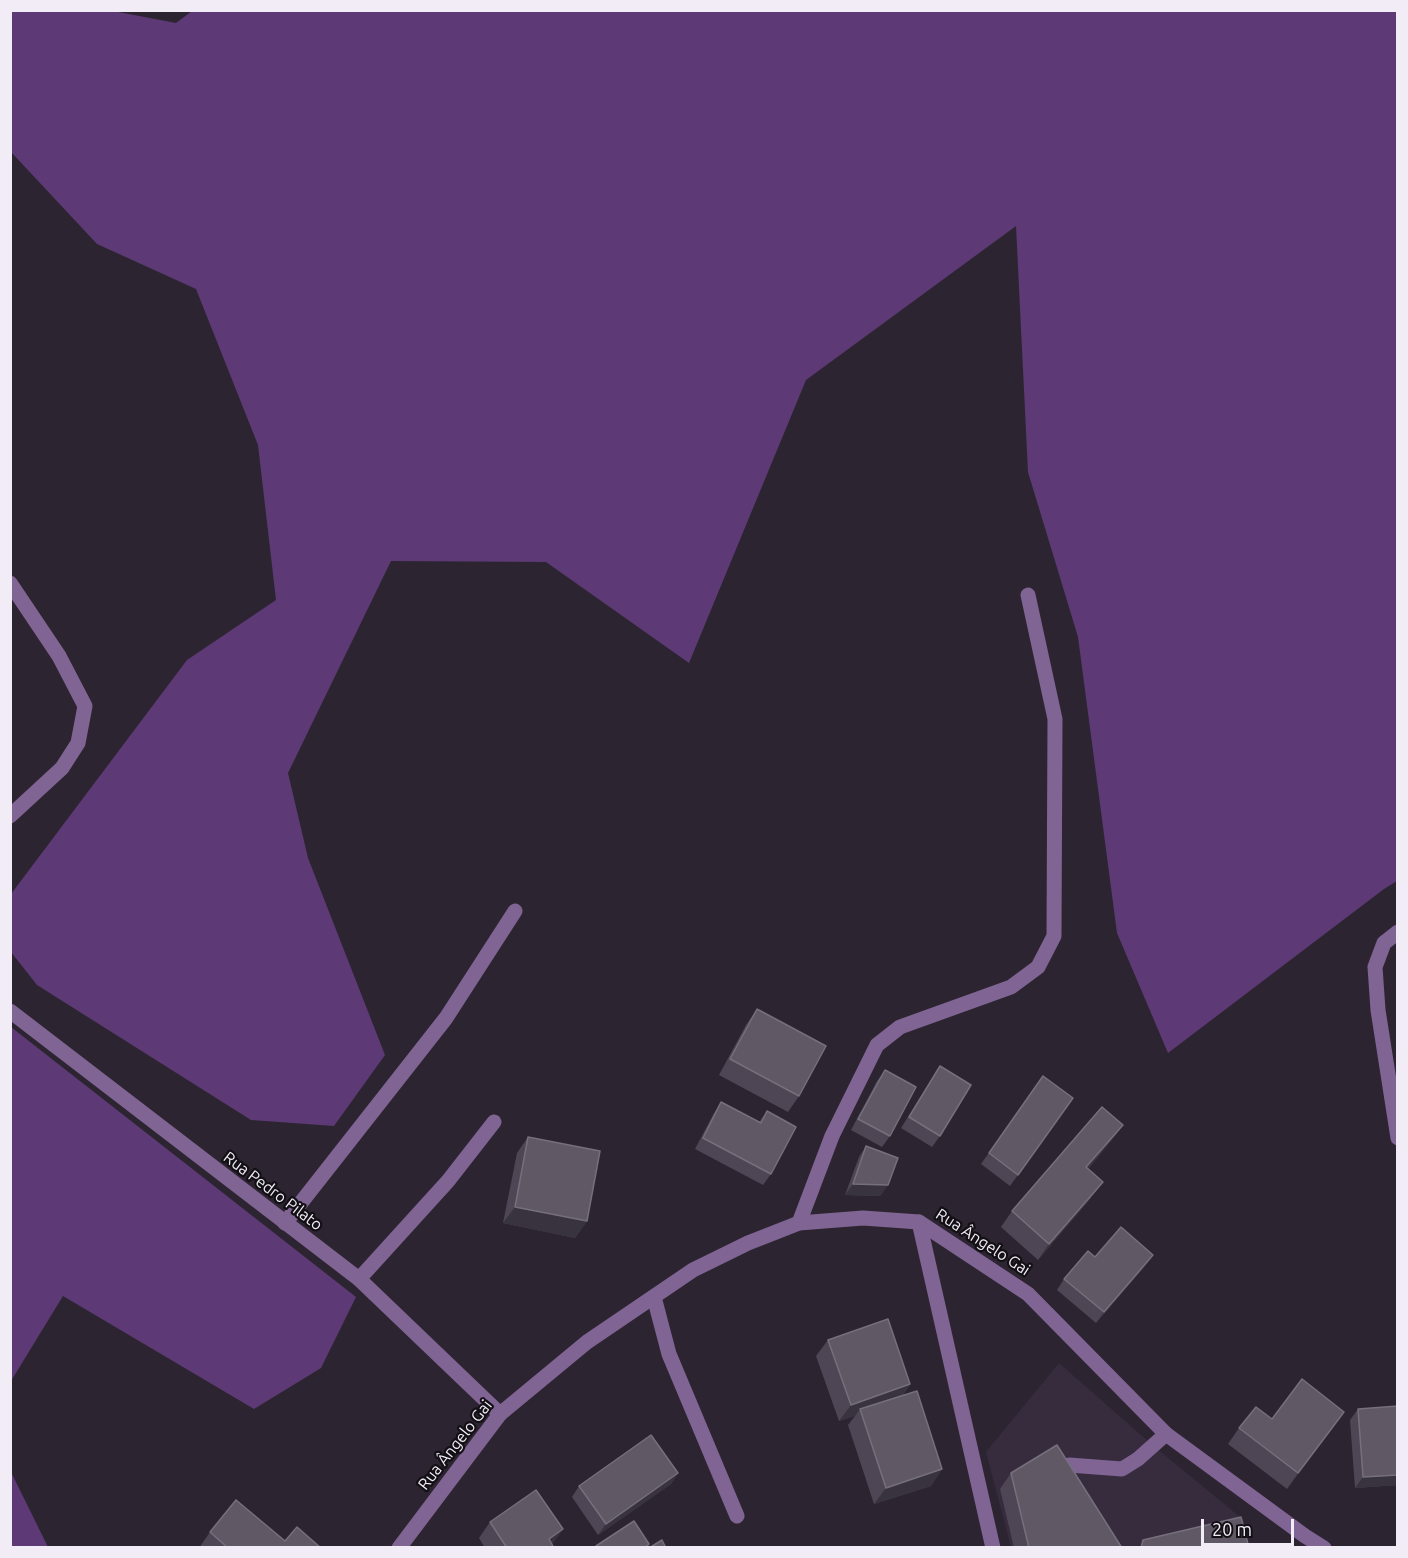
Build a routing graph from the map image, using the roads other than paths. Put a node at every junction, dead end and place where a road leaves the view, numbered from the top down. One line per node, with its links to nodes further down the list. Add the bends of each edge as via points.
1 (10, 584): 3 (street, via 59,656 85,706 78,743 62,768)
2 (1028, 596): 11 (street, via 1055,719 1054,936 1038,967 1011,987 900,1027 877,1045 832,1136)
3 (10, 816)
4 (515, 911): 10 (street, via 446,1018)
5 (1398, 932): 8 (street, via 1384,943 1375,967)
6 (10, 1011): 10 (street, Rua Pedro Pilato)
7 (494, 1122): 12 (street, via 448,1181)
8 (1398, 1138)
9 (919, 1222): 11 (street, Rua Ângelo Gai, via 863,1218); 15 (street, Rua Ângelo Gai, via 1028,1294); 19 (street)
10 (285, 1223): 12 (street, Rua Pedro Pilato)
11 (799, 1223): 13 (street, Rua Ângelo Gai, via 693,1270)
12 (359, 1279): 14 (street, Rua Pedro Pilato)
13 (654, 1297): 14 (street, Rua Ângelo Gai, via 587,1342); 17 (street, via 669,1354)
14 (500, 1414): 18 (street, Rua Ângelo Gai)
15 (1166, 1434): 16 (street, via 1122,1469); 20 (street, Rua Ângelo Gai)
16 (1069, 1465)
17 (737, 1516)
18 (399, 1548)
19 (993, 1548)
20 (1324, 1548)

